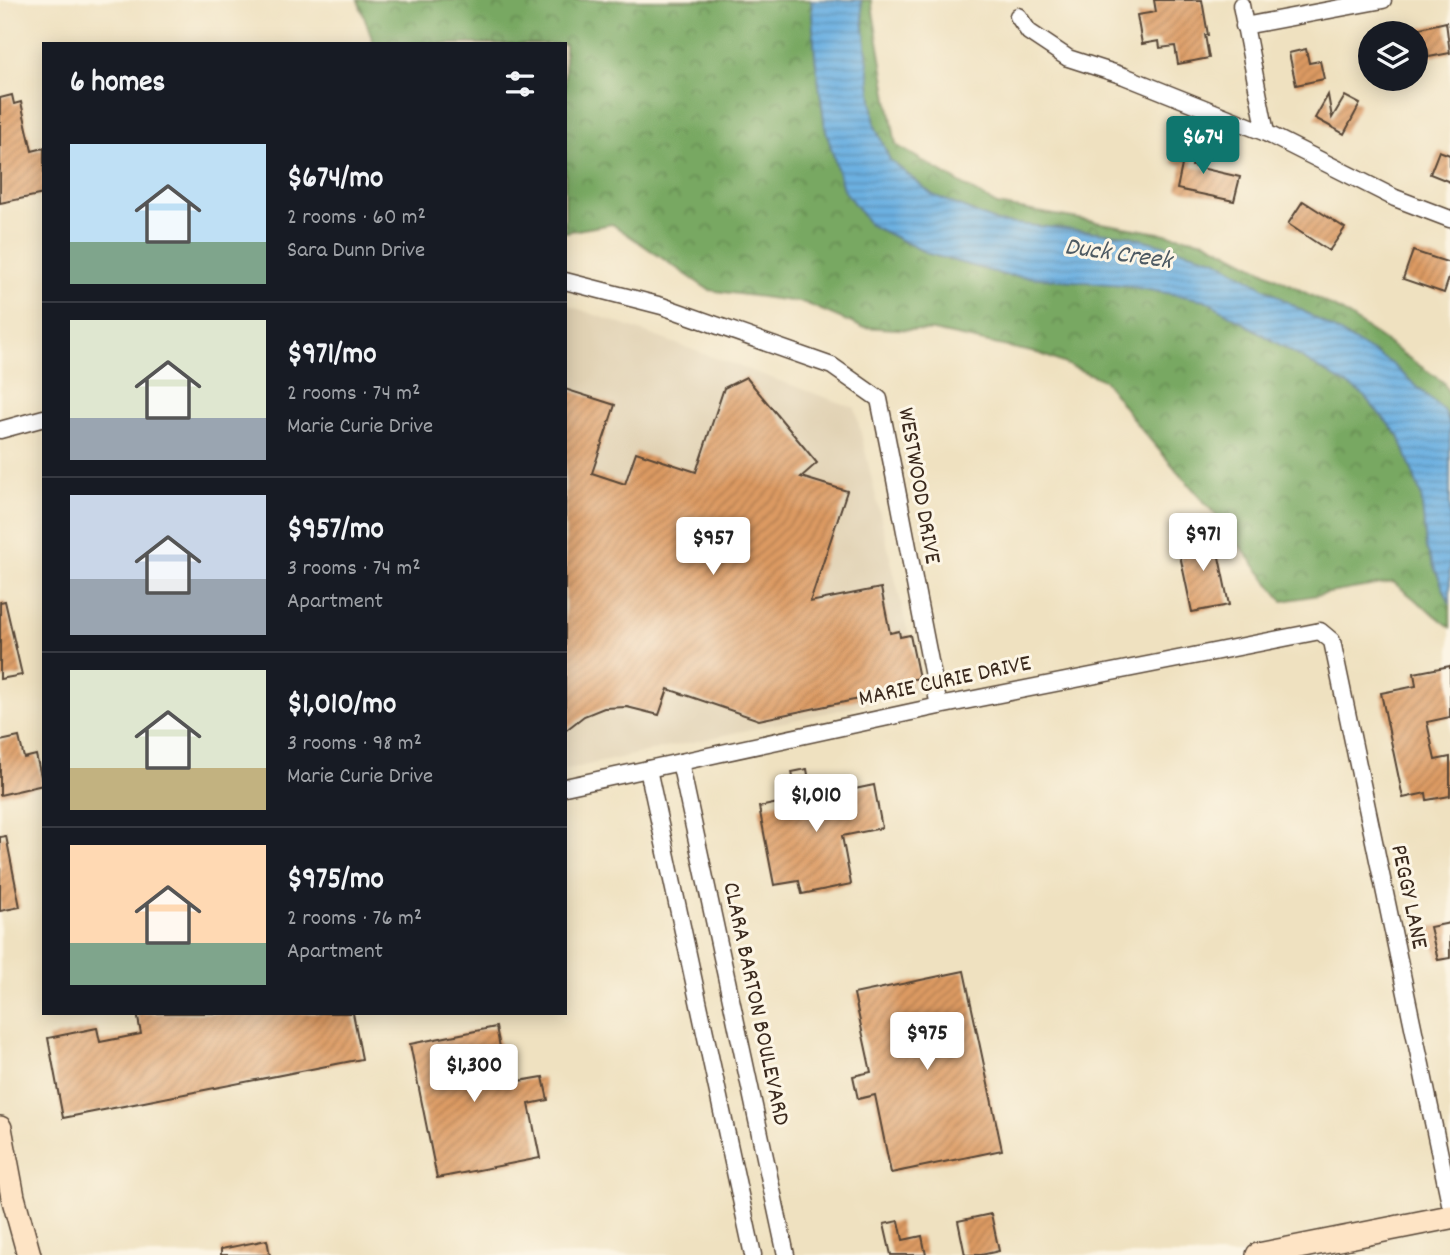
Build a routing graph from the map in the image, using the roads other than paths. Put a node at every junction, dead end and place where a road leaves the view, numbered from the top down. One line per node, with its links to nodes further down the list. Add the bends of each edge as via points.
1 (1383, 0): 4 (street)
2 (1241, 5): 4 (street)
3 (1018, 16): 5 (street, via 1029,32 1068,58)
4 (1244, 26): 5 (street)
5 (1266, 133): 6 (street, via 1395,198)
6 (1450, 219)
7 (567, 282): 11 (street, WESTWOOD DRIVE, via 662,306 832,366 879,399)
8 (42, 419): 9 (street)
9 (0, 430)
10 (1332, 640): 11 (street, MARIE CURIE DRIVE, via 1320,631); 17 (street, PEGGY LANE)
11 (939, 706): 12 (street, MARIE CURIE DRIVE)
12 (680, 762): 13 (street, MARIE CURIE DRIVE); 21 (street, CLARA BARTON BOULEVARD)
13 (648, 769): 14 (street, MARIE CURIE DRIVE); 20 (street)
14 (567, 787)
15 (0, 1128): 16 (main road)
16 (7, 1198): 19 (main road)
17 (1450, 1203)
18 (1450, 1217): 22 (main road)
19 (29, 1255)
20 (753, 1255)
21 (786, 1255)
22 (1258, 1255)

